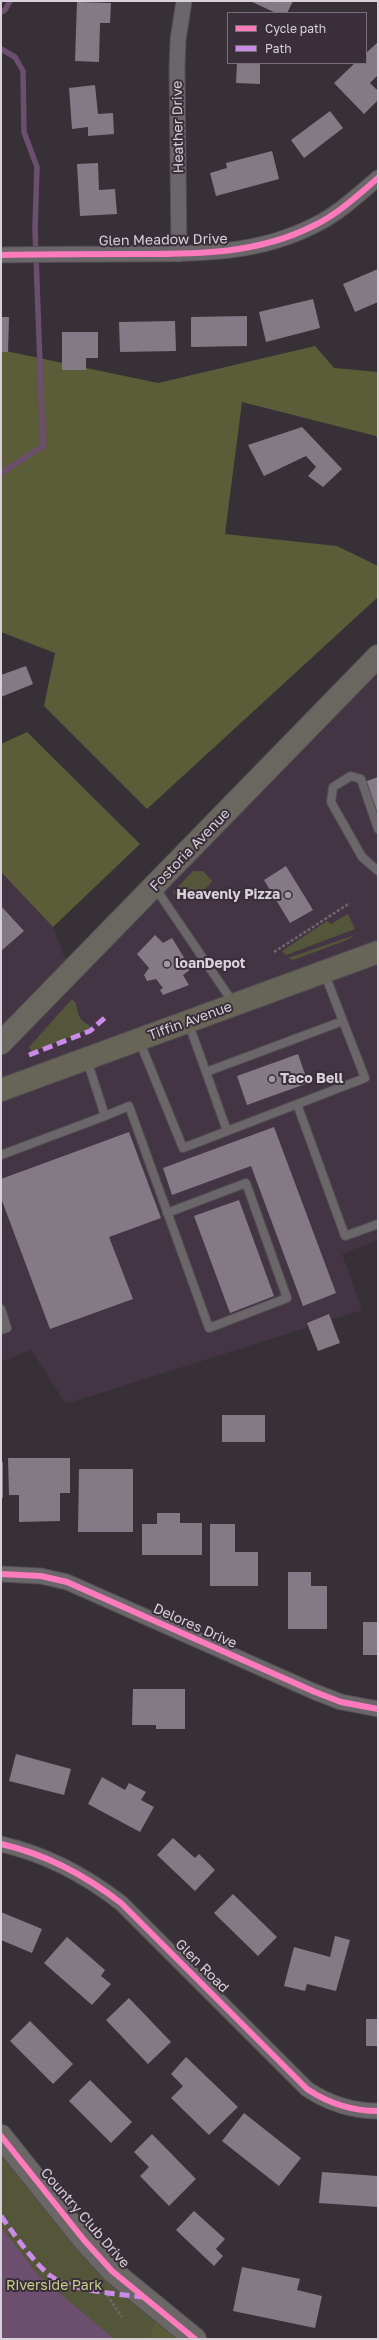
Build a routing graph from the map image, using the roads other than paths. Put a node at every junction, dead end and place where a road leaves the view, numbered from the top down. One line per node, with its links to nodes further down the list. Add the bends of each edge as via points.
1 (184, 1): 3 (street, Heather Drive, via 177,67)
2 (378, 178): 3 (street, Glen Meadow Drive, via 326,220 290,236 238,250)
3 (179, 254): 4 (street, Glen Meadow Drive)
4 (7, 255)
5 (378, 656): 8 (main road, Fostoria Avenue)
6 (378, 829): 7 (lane, via 361,779 351,776 333,786 331,802 362,857)
7 (378, 872)
8 (154, 886): 11 (lane); 15 (main road, Fostoria Avenue)
9 (378, 952): 10 (highway, Tiffin Avenue)
10 (324, 972): 11 (highway, Tiffin Avenue); 12 (lane)
11 (234, 1004): 13 (highway, Tiffin Avenue)
12 (343, 1021): 17 (lane); 19 (lane, via 365,1078)
13 (188, 1022): 14 (highway, Tiffin Avenue); 17 (lane)
14 (139, 1040): 16 (highway, Tiffin Avenue); 21 (lane, via 183,1148)
15 (1, 1043)
16 (86, 1060): 18 (highway, Tiffin Avenue); 20 (lane)
17 (206, 1072): 21 (lane)
18 (1, 1090)
19 (297, 1104): 21 (lane); 24 (lane, via 345,1236)
20 (105, 1116): 22 (lane); 23 (lane, via 129,1106)
21 (227, 1131)
22 (1, 1155)
23 (167, 1213): 23 (lane, via 209,1328 287,1298 246,1183)
24 (378, 1224)
25 (1, 1309): 26 (lane, via 7,1328)
26 (1, 1330)
27 (1, 1574): 28 (street, Delores Drive, via 42,1576 68,1582 315,1692 341,1702)
28 (378, 1710)
29 (1, 1844): 30 (street, Glen Road, via 38,1855 75,1872 121,1903 306,2089 317,2096 355,2109)
30 (378, 2110)
31 (1, 2136): 32 (street, Country Club Drive, via 112,2271)
32 (195, 2339)

